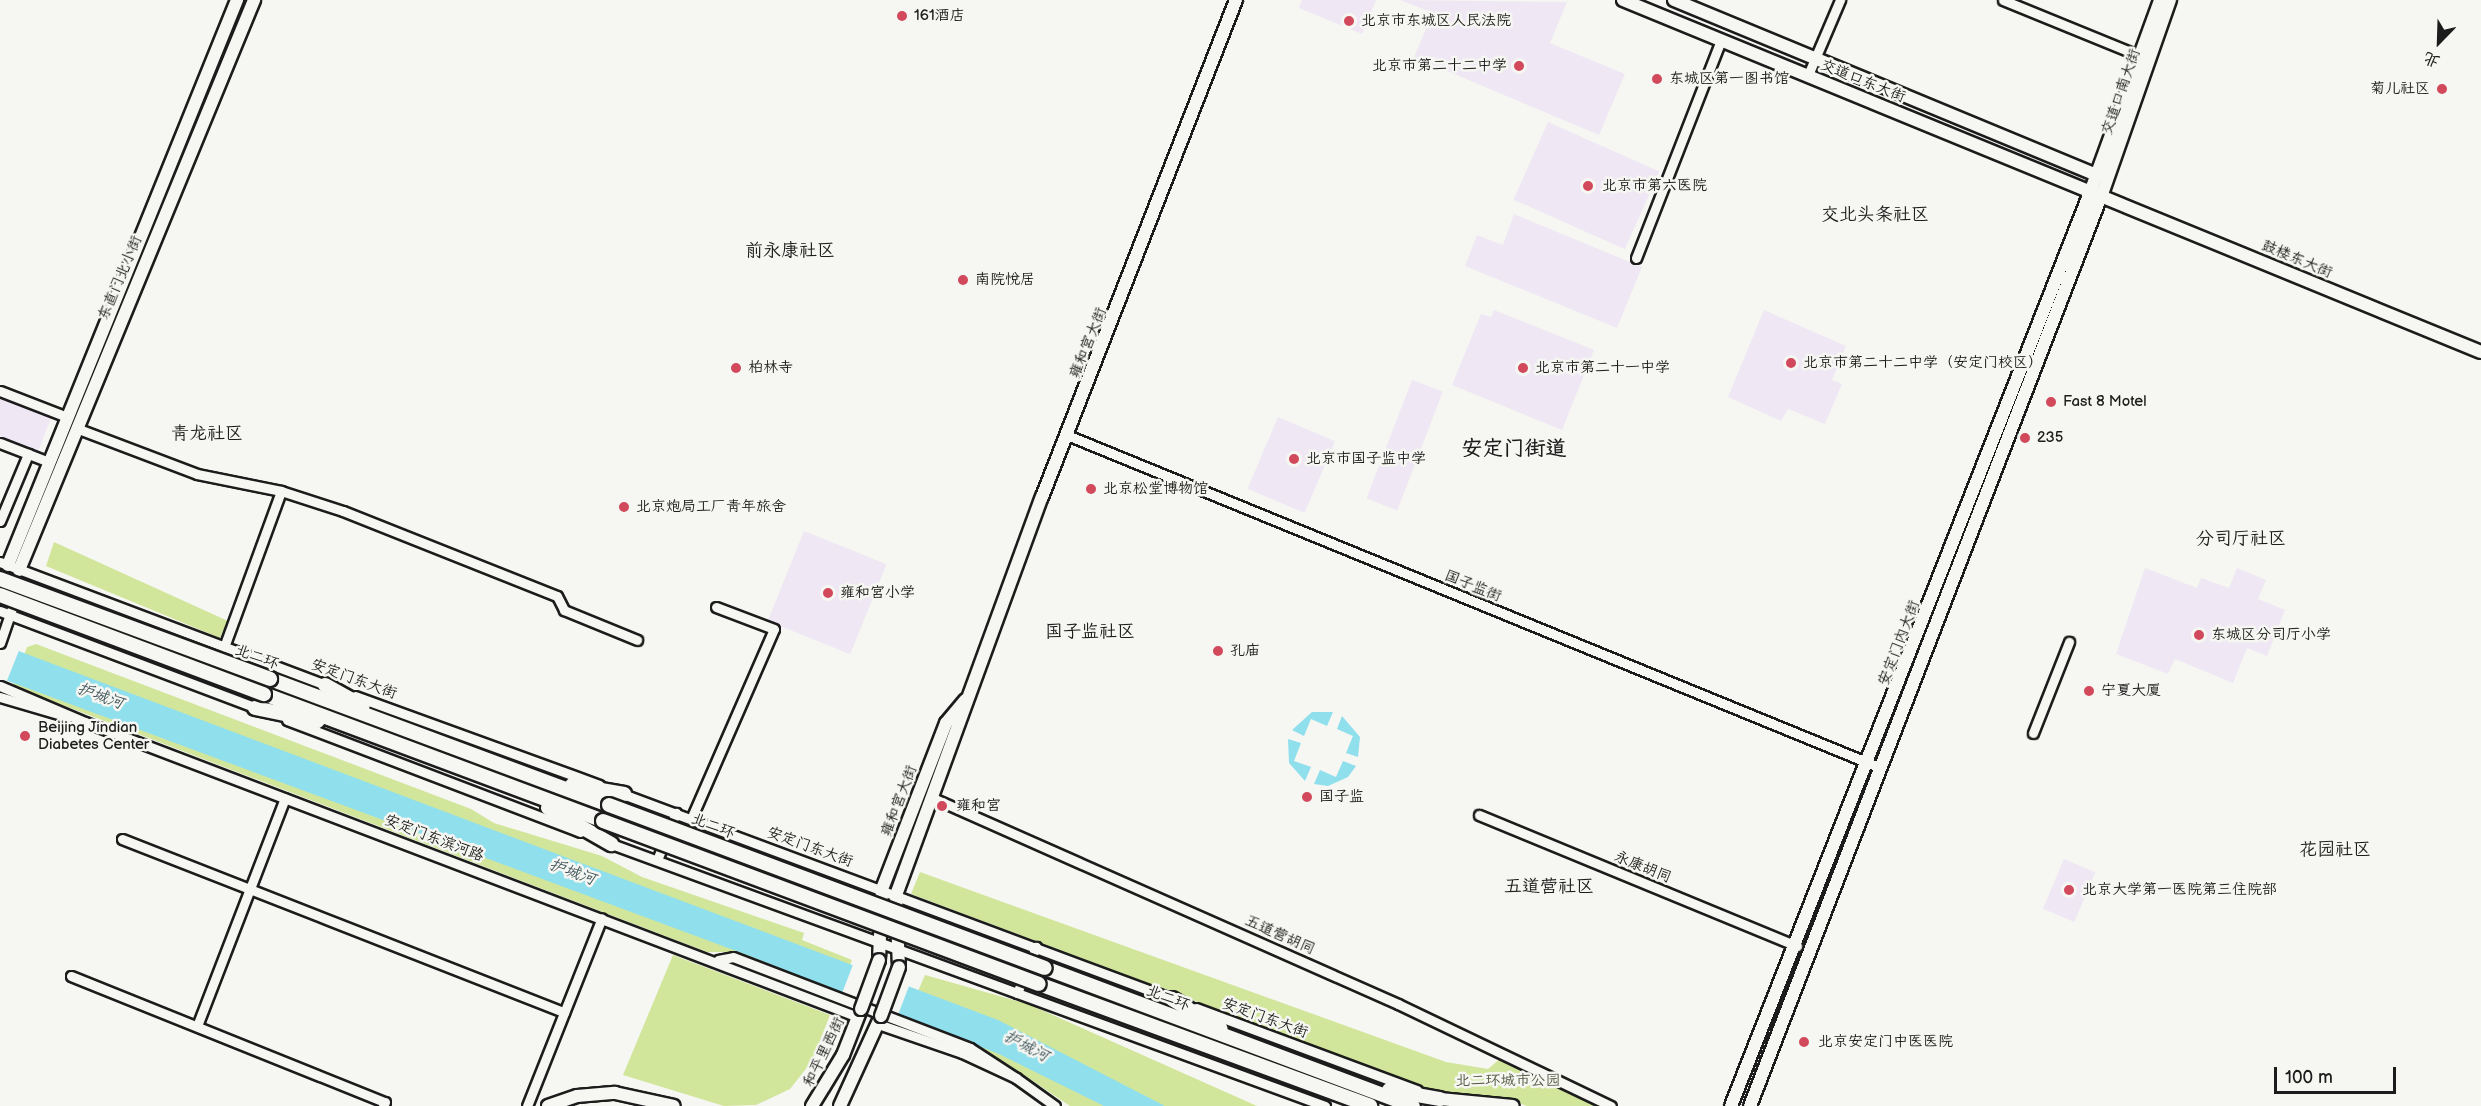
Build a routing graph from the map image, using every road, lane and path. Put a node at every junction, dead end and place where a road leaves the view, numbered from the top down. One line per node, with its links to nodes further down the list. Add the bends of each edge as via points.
1 (237, 0): 17 (main road, 东直门北小街)
2 (254, 0): 17 (main road, 东直门北小街)
3 (1236, 0): 22 (main road, 雍和宫大街)
4 (1623, 0): 10 (main road, 交道口东大街)
5 (1674, 0): 12 (main road, 交道口东大街)
6 (1840, 0): 12 (street)
7 (2003, 0): 11 (street)
8 (2160, 0): 11 (main road, 交道口南大街)
9 (2170, 0): 15 (main road, 交道口南大街)
10 (1720, 43): 13 (main road, 交道口东大街); 16 (street)
11 (2138, 55): 14 (main road, 交道口南大街)
12 (1816, 58): 13 (street); 14 (main road, 交道口东大街)
13 (1808, 75): 15 (main road, 交道口东大街)
14 (2097, 175): 15 (main road)
15 (2096, 192): 18 (main road, 鼓楼东大街); 51 (main road, 安定门内大街); 52 (main road, 安定门内大街)
16 (1636, 258)
17 (121, 298): 20 (main road, 东直门北小街); 21 (main road, 东直门北小街)
18 (2481, 352)
19 (0, 391): 20 (street)
20 (67, 417): 25 (main road, 东直门北小街)
21 (76, 428): 26 (street, via 197,474); 28 (main road, 东直门北小街)
22 (1067, 435): 45 (main road, 雍和宫大街); 51 (street, 国子监街)
23 (0, 443): 24 (street)
24 (28, 454): 25 (street); 27 (street)
25 (49, 462): 28 (main road, 东直门北小街)
26 (281, 491): 38 (street, via 556,596 564,610); 40 (street)
27 (0, 521)
28 (9, 566): 30 (street, 安定门东大街); 33 (street); 34 (street)
29 (0, 579): 48 (highway, 北二环, bridge)
30 (82, 593): 35 (street, 安定门东大街); 36 (street)
31 (0, 595): 49 (highway, 北二环, bridge)
32 (716, 607): 60 (street, via 774,629)
33 (0, 609): 34 (street)
34 (10, 615): 36 (street); 37 (street)
35 (182, 631): 40 (street, 安定门东大街); 41 (street)
36 (66, 636): 41 (street)
37 (2, 639)
38 (637, 640)
39 (2069, 642): 50 (street)
40 (224, 647): 42 (street, 安定门东大街)
41 (166, 674): 46 (street)
42 (325, 685): 48 (highway); 55 (street, 安定门东大街)
43 (0, 686): 47 (street, 安定门东滨河路)
44 (0, 697): 47 (street)
45 (968, 697): 57 (main road, 雍和宫大街); 65 (main road, 雍和宫大街, via 946,723)
46 (255, 708): 49 (highway); 62 (street)
47 (84, 722): 56 (street, 安定门东滨河路)
48 (410, 731): 53 (highway, 北二环)
49 (368, 732): 54 (highway, 北二环)
50 (2033, 733)
51 (1868, 763): 52 (street, 国子监街); 69 (main road, 安定门内大街)
52 (1881, 768): 99 (main road, 安定门内大街)
53 (539, 779): 55 (highway); 81 (highway, 北二环, bridge)
54 (512, 787): 62 (highway); 85 (highway, 北二环, bridge)
55 (624, 794): 58 (street, 安定门东大街)
56 (285, 798): 64 (street); 67 (street, 安定门东滨河路)
57 (933, 798): 66 (main road, 雍和宫大街); 97 (street, 五道营胡同, via 1398,1004)
58 (676, 813): 60 (street, 安定门东大街); 63 (street)
59 (1479, 815): 69 (street, 永康胡同)
60 (691, 819): 65 (street, 安定门东大街)
61 (123, 839): 64 (street)
62 (611, 844): 63 (street)
63 (657, 860): 68 (street)
64 (248, 888): 77 (street); 80 (street)
65 (882, 889): 66 (street, 安定门东大街); 68 (main road, 雍和宫大街)
66 (896, 895): 70 (street, 安定门东大街); 71 (main road)
67 (602, 918): 72 (street, 安定门东滨河路); 77 (street)
68 (880, 942): 71 (street); 73 (main road, 雍和宫大街)
69 (1797, 946): 98 (main road, 安定门内大街)
70 (1036, 947): 75 (street); 76 (street, 安定门东大街)
71 (898, 949): 75 (street); 79 (main road, bridge, via 899,967)
72 (717, 960): 78 (street, 安定门东滨河路); 82 (street, via 733,957 970,1048)
73 (879, 960): 78 (main road, 和平里西街, bridge)
74 (70, 976): 80 (street)
75 (1017, 993): 93 (street)
76 (1172, 999): 81 (highway); 84 (street, 安定门东大街)
77 (564, 1012): 87 (street)
78 (859, 1013): 90 (main road, 和平里西街, via 838,1064)
79 (879, 1020): 82 (street); 91 (main road)
80 (197, 1026): 86 (street, via 385,1102)
81 (1254, 1048): 83 (highway, 北二环)
82 (1016, 1078): 92 (street)
83 (1363, 1086): 84 (highway); 94 (highway, 北二环)
84 (1440, 1098): 95 (street, 安定门东大街); 96 (main road)
85 (1365, 1105)
86 (384, 1106)
87 (527, 1106)
88 (548, 1106): 89 (main road, via 577,1096 615,1093)
89 (674, 1106)
90 (812, 1106)
91 (840, 1106)
92 (1054, 1106)
93 (1325, 1106)
94 (1413, 1106)
95 (1458, 1106)
96 (1513, 1106)
97 (1611, 1106)
98 (1731, 1106)
99 (1750, 1106)

